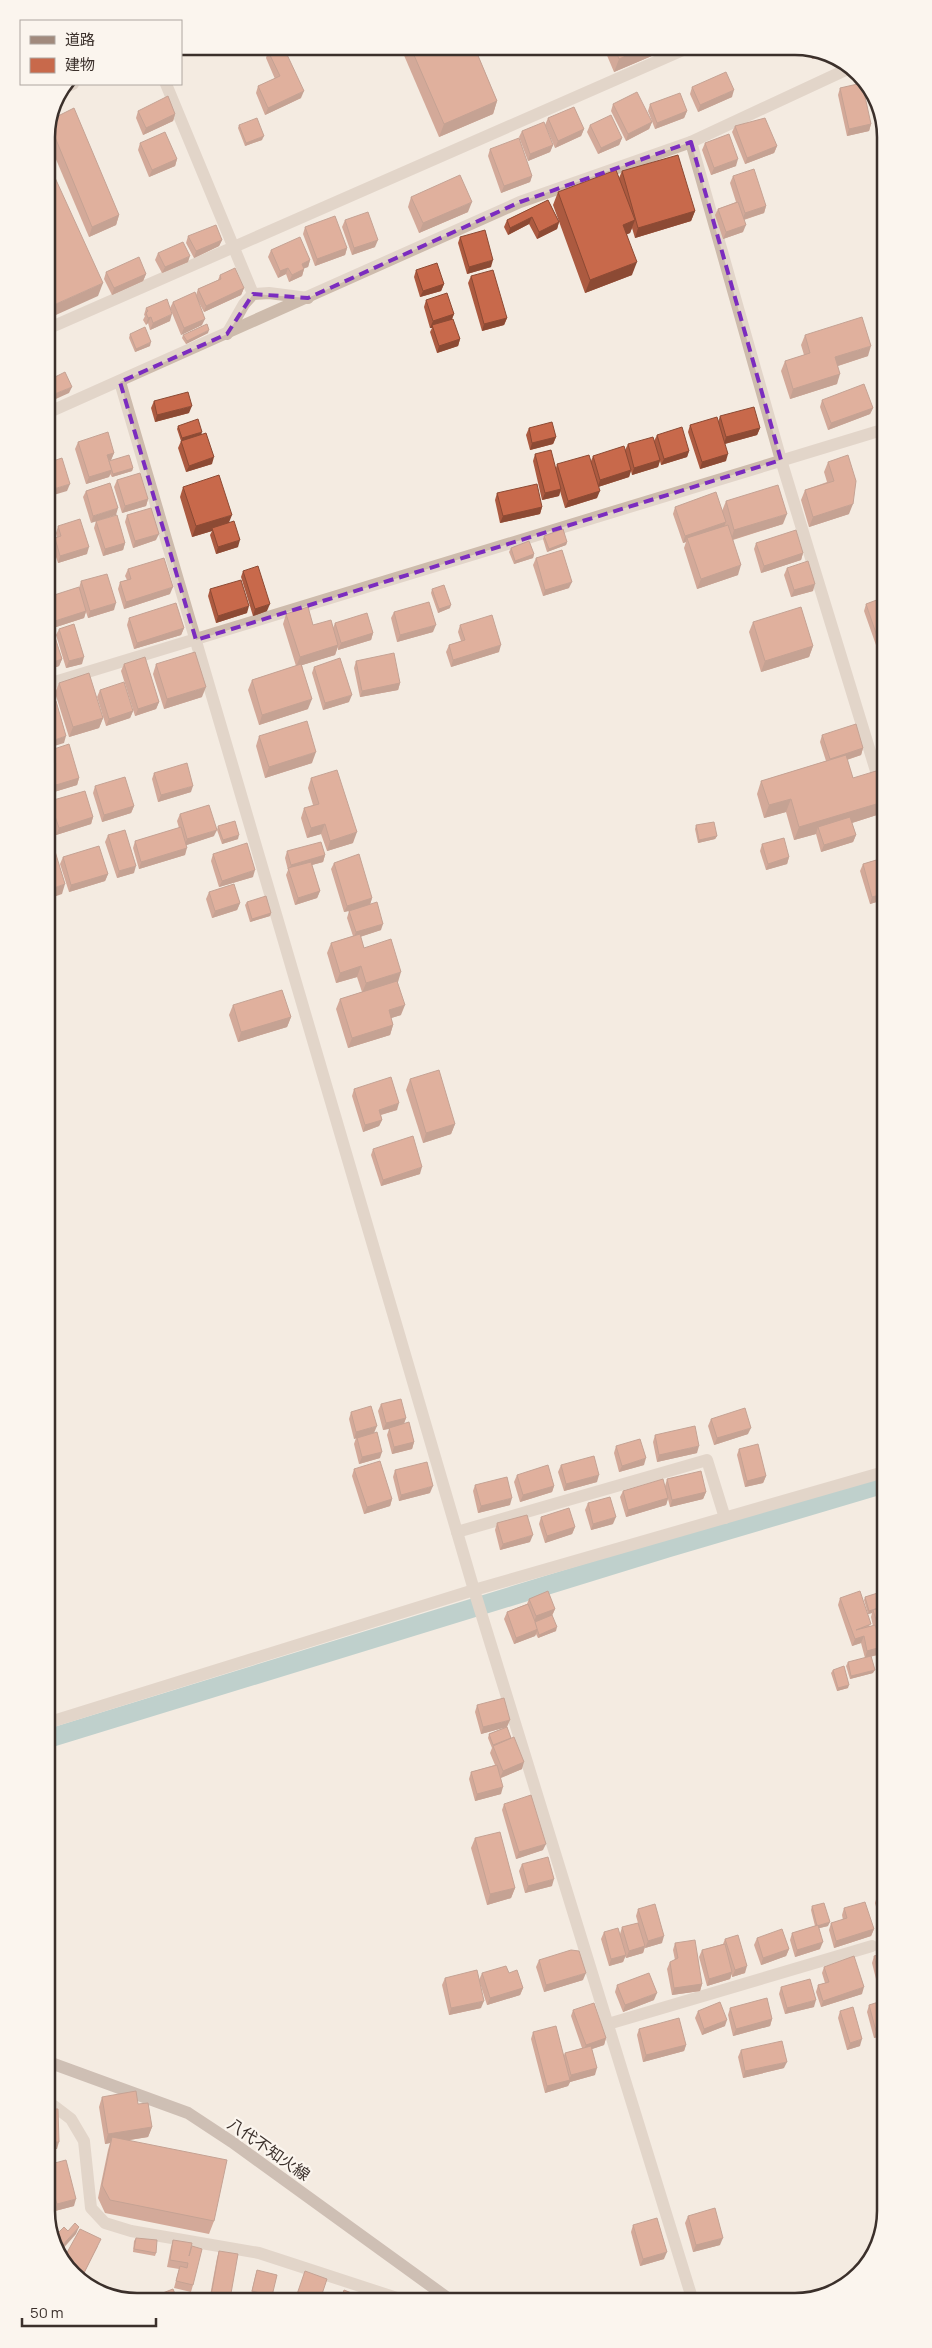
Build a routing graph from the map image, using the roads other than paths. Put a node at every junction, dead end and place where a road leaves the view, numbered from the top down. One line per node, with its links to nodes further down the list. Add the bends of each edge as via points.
1 (671, 55): 5 (street)
2 (843, 71): 4 (street)
3 (166, 85): 5 (street)
4 (690, 142): 7 (street, via 520,202); 13 (street)
5 (234, 246): 6 (street); 8 (street)
6 (253, 294): 7 (street); 9 (street)
7 (308, 298): 9 (street)
8 (55, 325)
9 (227, 334): 10 (street)
10 (120, 382): 11 (street); 14 (street)
11 (55, 410)
12 (877, 431): 13 (street)
13 (781, 460): 14 (street); 16 (street)
14 (196, 640): 15 (street); 19 (street)
15 (55, 682)
16 (877, 777)
17 (877, 1474): 18 (street)
18 (724, 1518): 19 (street, via 707,1460); 20 (street)
19 (457, 1532): 20 (street)
20 (474, 1590): 21 (street); 23 (street)
21 (55, 1720)
22 (872, 1946): 23 (street)
23 (608, 2024): 28 (street)
24 (55, 2064): 27 (main road, 八代不知火線, via 188,2113)
25 (55, 2107): 26 (street, via 71,2119 84,2141 90,2208 105,2223 131,2231 259,2252)
26 (382, 2293)
27 (438, 2293)
28 (690, 2293)

